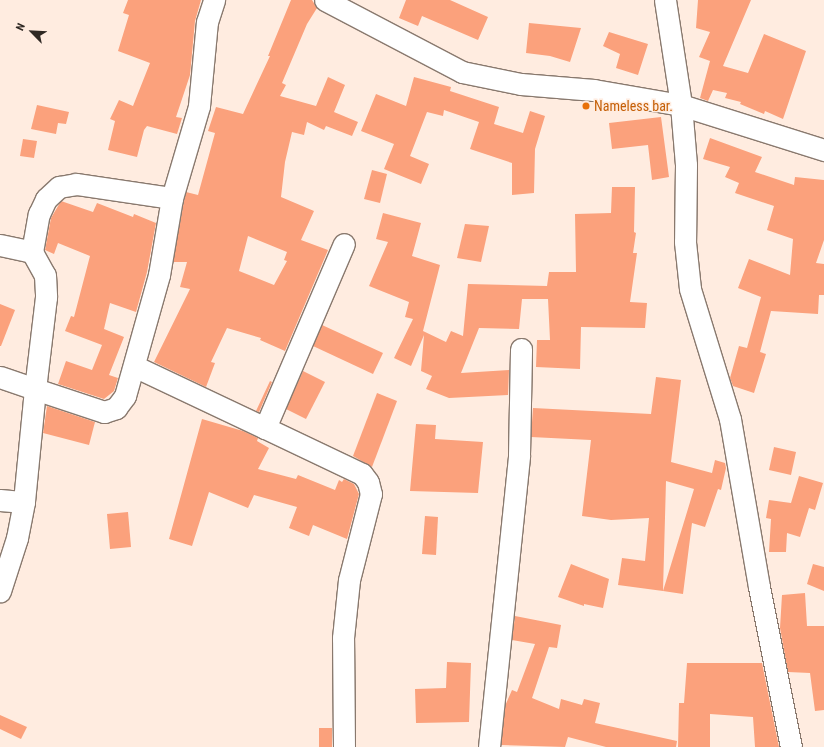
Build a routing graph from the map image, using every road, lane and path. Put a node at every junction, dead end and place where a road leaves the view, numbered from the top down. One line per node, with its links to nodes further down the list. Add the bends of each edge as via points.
1 (214, 0): 6 (street, via 207,22 199,106)
2 (326, 0): 4 (street, via 462,72 521,84 594,90)
3 (666, 0): 4 (street)
4 (681, 105): 5 (street); 20 (street, via 686,166 685,242 690,289 730,419 759,587)
5 (824, 150)
6 (172, 198): 9 (street, via 76,184 59,187 46,199 39,214); 11 (street, via 159,275)
7 (344, 244): 14 (street)
8 (0, 245): 9 (street)
9 (32, 252): 13 (street, via 45,275 46,297)
10 (521, 349): 19 (street, via 519,455)
11 (134, 366): 13 (street, via 125,396 116,408 104,412); 14 (street)
12 (0, 377): 13 (street)
13 (35, 389): 16 (street)
14 (265, 428): 18 (street, via 362,474 368,482 371,494 349,580 343,638)
15 (0, 500): 16 (street)
16 (24, 502): 17 (street, via 17,538)
17 (0, 591)
18 (344, 747)
19 (489, 747)
20 (791, 747)

